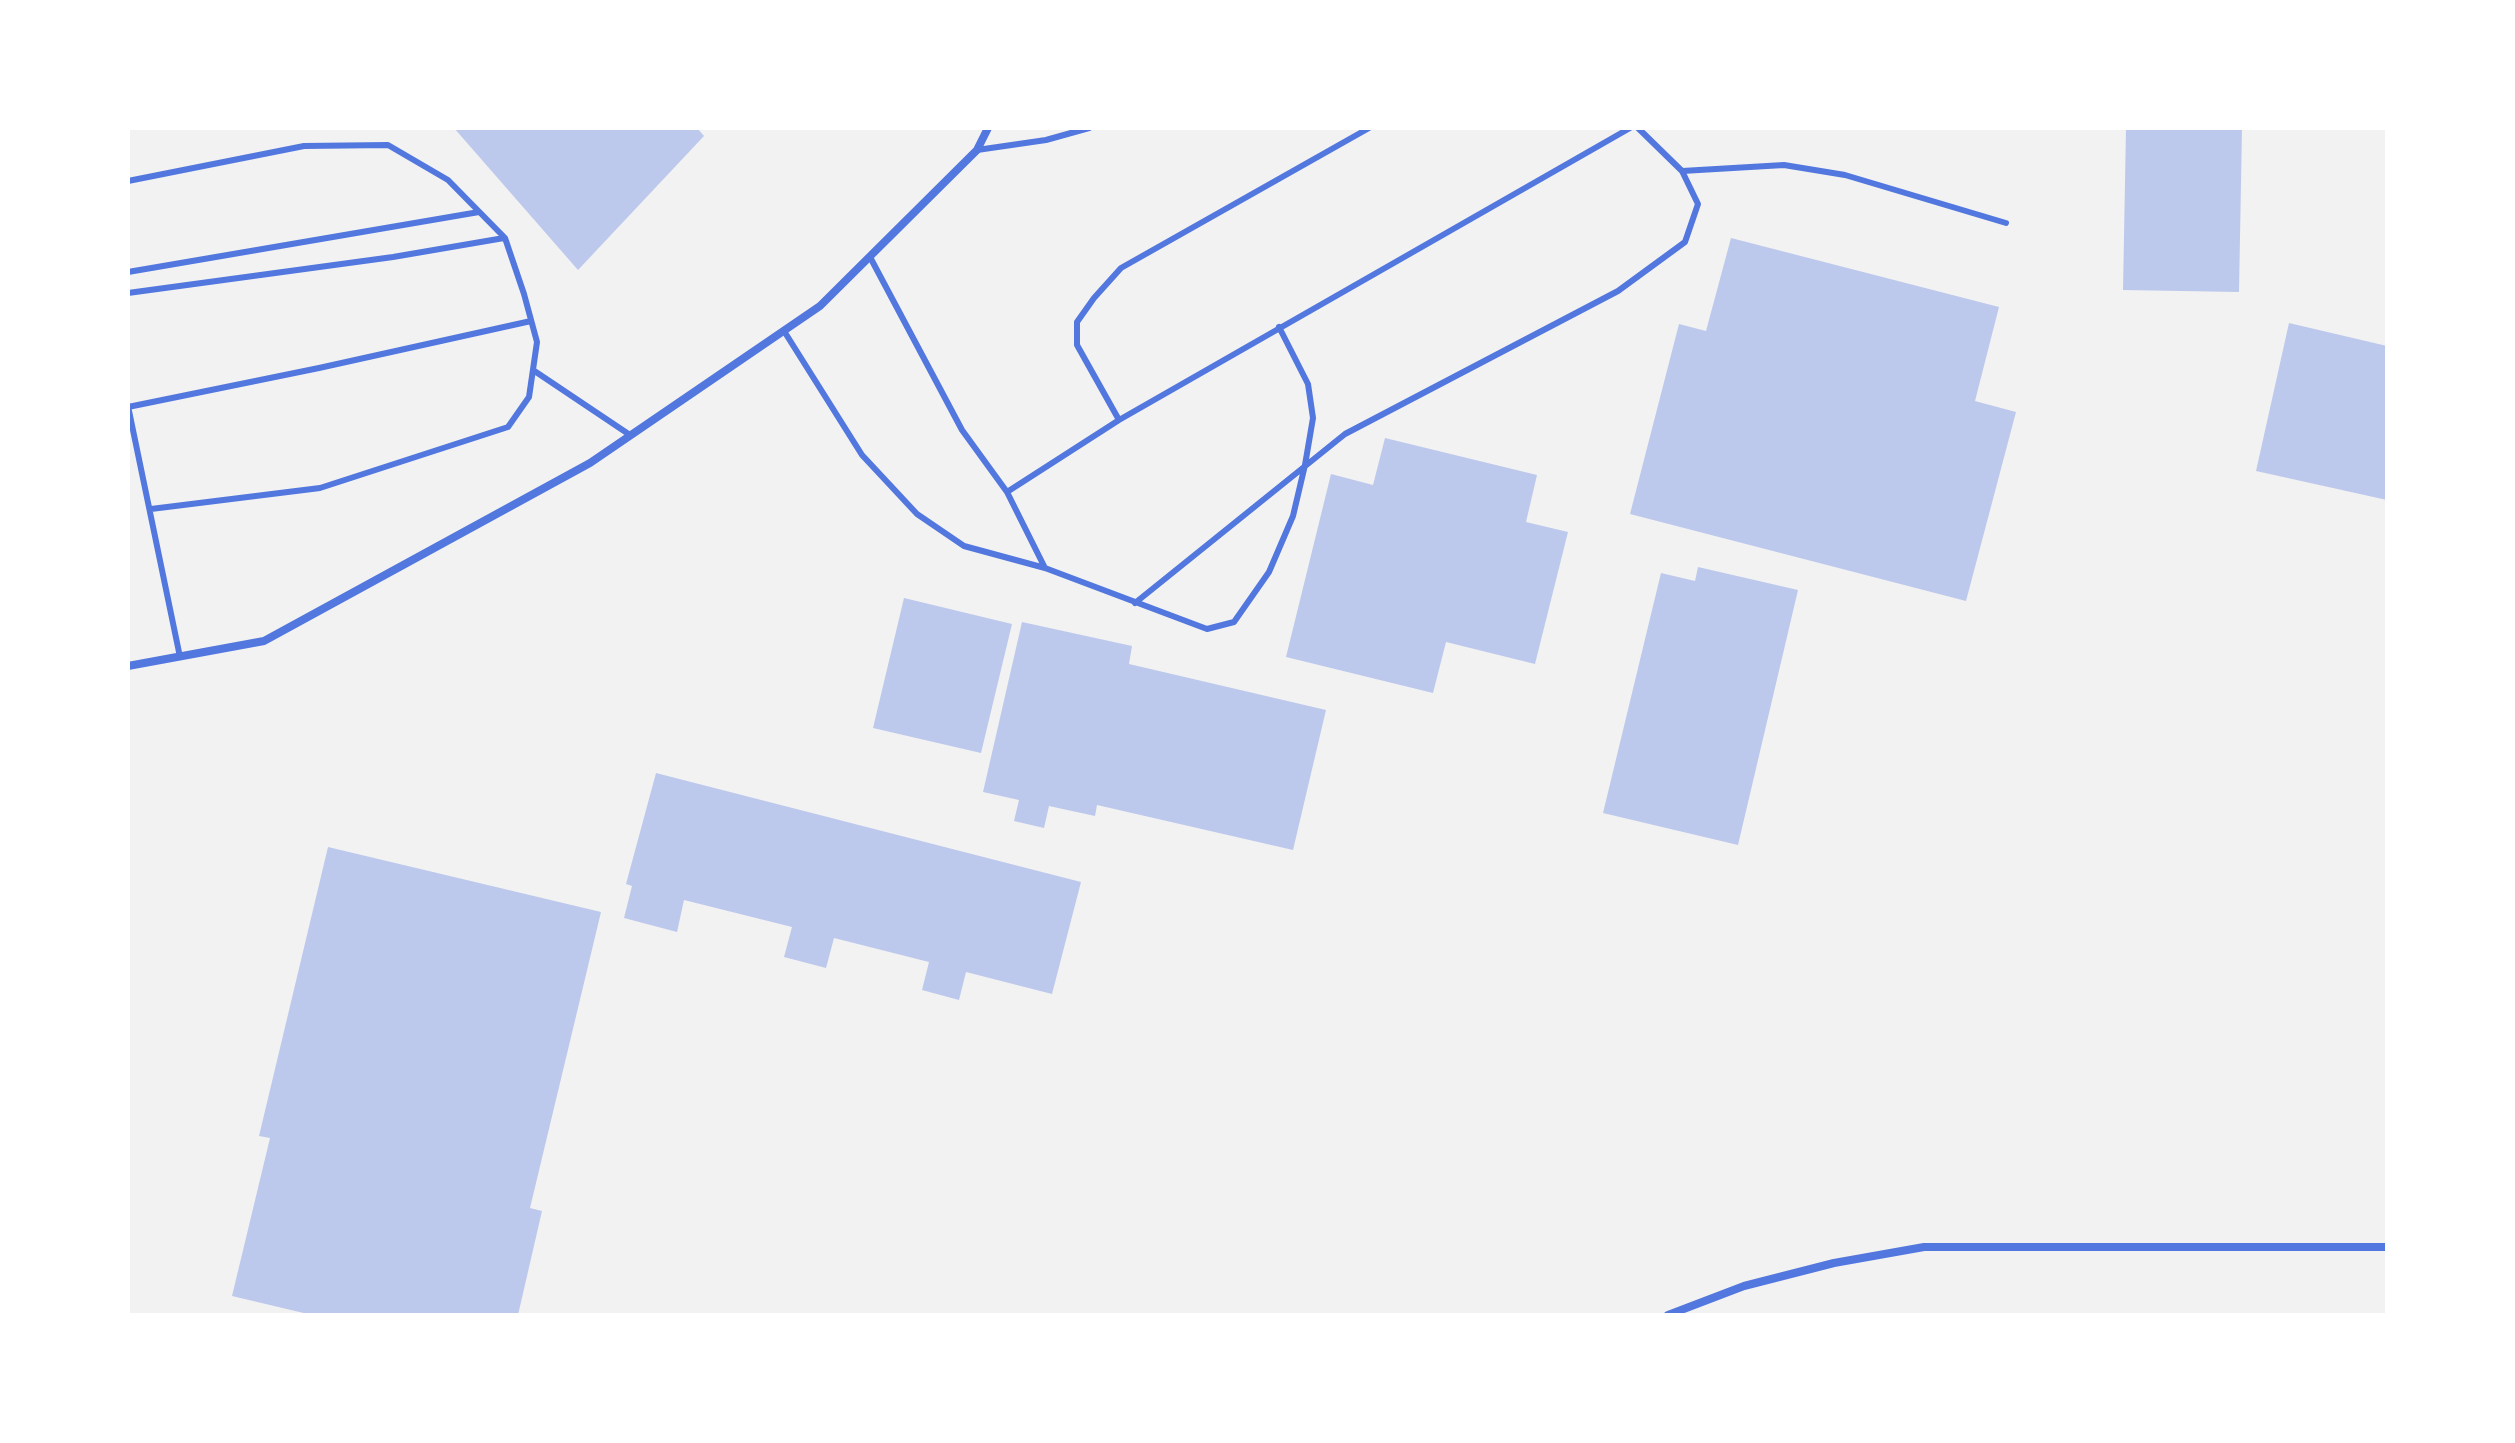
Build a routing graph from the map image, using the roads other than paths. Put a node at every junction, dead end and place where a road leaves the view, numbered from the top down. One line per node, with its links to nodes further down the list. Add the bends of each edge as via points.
1 (988, 128): 6 (street)
2 (1089, 128): 6 (lane)
3 (1369, 128): 20 (lane, via 1121,268 1094,298 1077,322 1077,345)
4 (1630, 128): 16 (lane)
5 (1638, 128): 7 (lane)
6 (977, 150): 12 (street)
7 (1682, 171): 10 (lane, via 1784,165 1845,175); 22 (lane, via 1698,204 1685,242 1618,291 1345,434)
8 (128, 181): 9 (lane, via 304,146 388,145 448,180)
9 (480, 212): 11 (lane); 13 (lane)
10 (2006, 223)
11 (505, 238): 14 (lane); 15 (lane)
12 (870, 257): 17 (street, via 820,306); 23 (lane, via 962,430)
13 (128, 272)
14 (128, 293)
15 (531, 321): 18 (lane, via 537,342); 19 (lane)
16 (1279, 327): 20 (lane); 22 (lane, via 1308,384 1313,418)
17 (784, 331): 21 (street); 25 (lane, via 862,455 917,514 964,546)
18 (533, 370): 21 (lane); 24 (lane, via 529,397 508,427 320,488)
19 (128, 406): 24 (lane)
20 (1119, 420): 23 (lane)
21 (630, 435): 27 (street, via 590,463 264,641)
22 (1305, 465): 26 (lane); 26 (lane, via 1293,516 1269,572 1234,622 1207,629)
23 (1007, 492): 25 (lane)
24 (151, 509): 27 (lane)
25 (1045, 568): 26 (lane)
26 (1135, 603)
27 (180, 657): 28 (street)
28 (128, 666)
29 (2387, 1247): 30 (street, via 1924,1247 1744,1286)
30 (1668, 1315)

